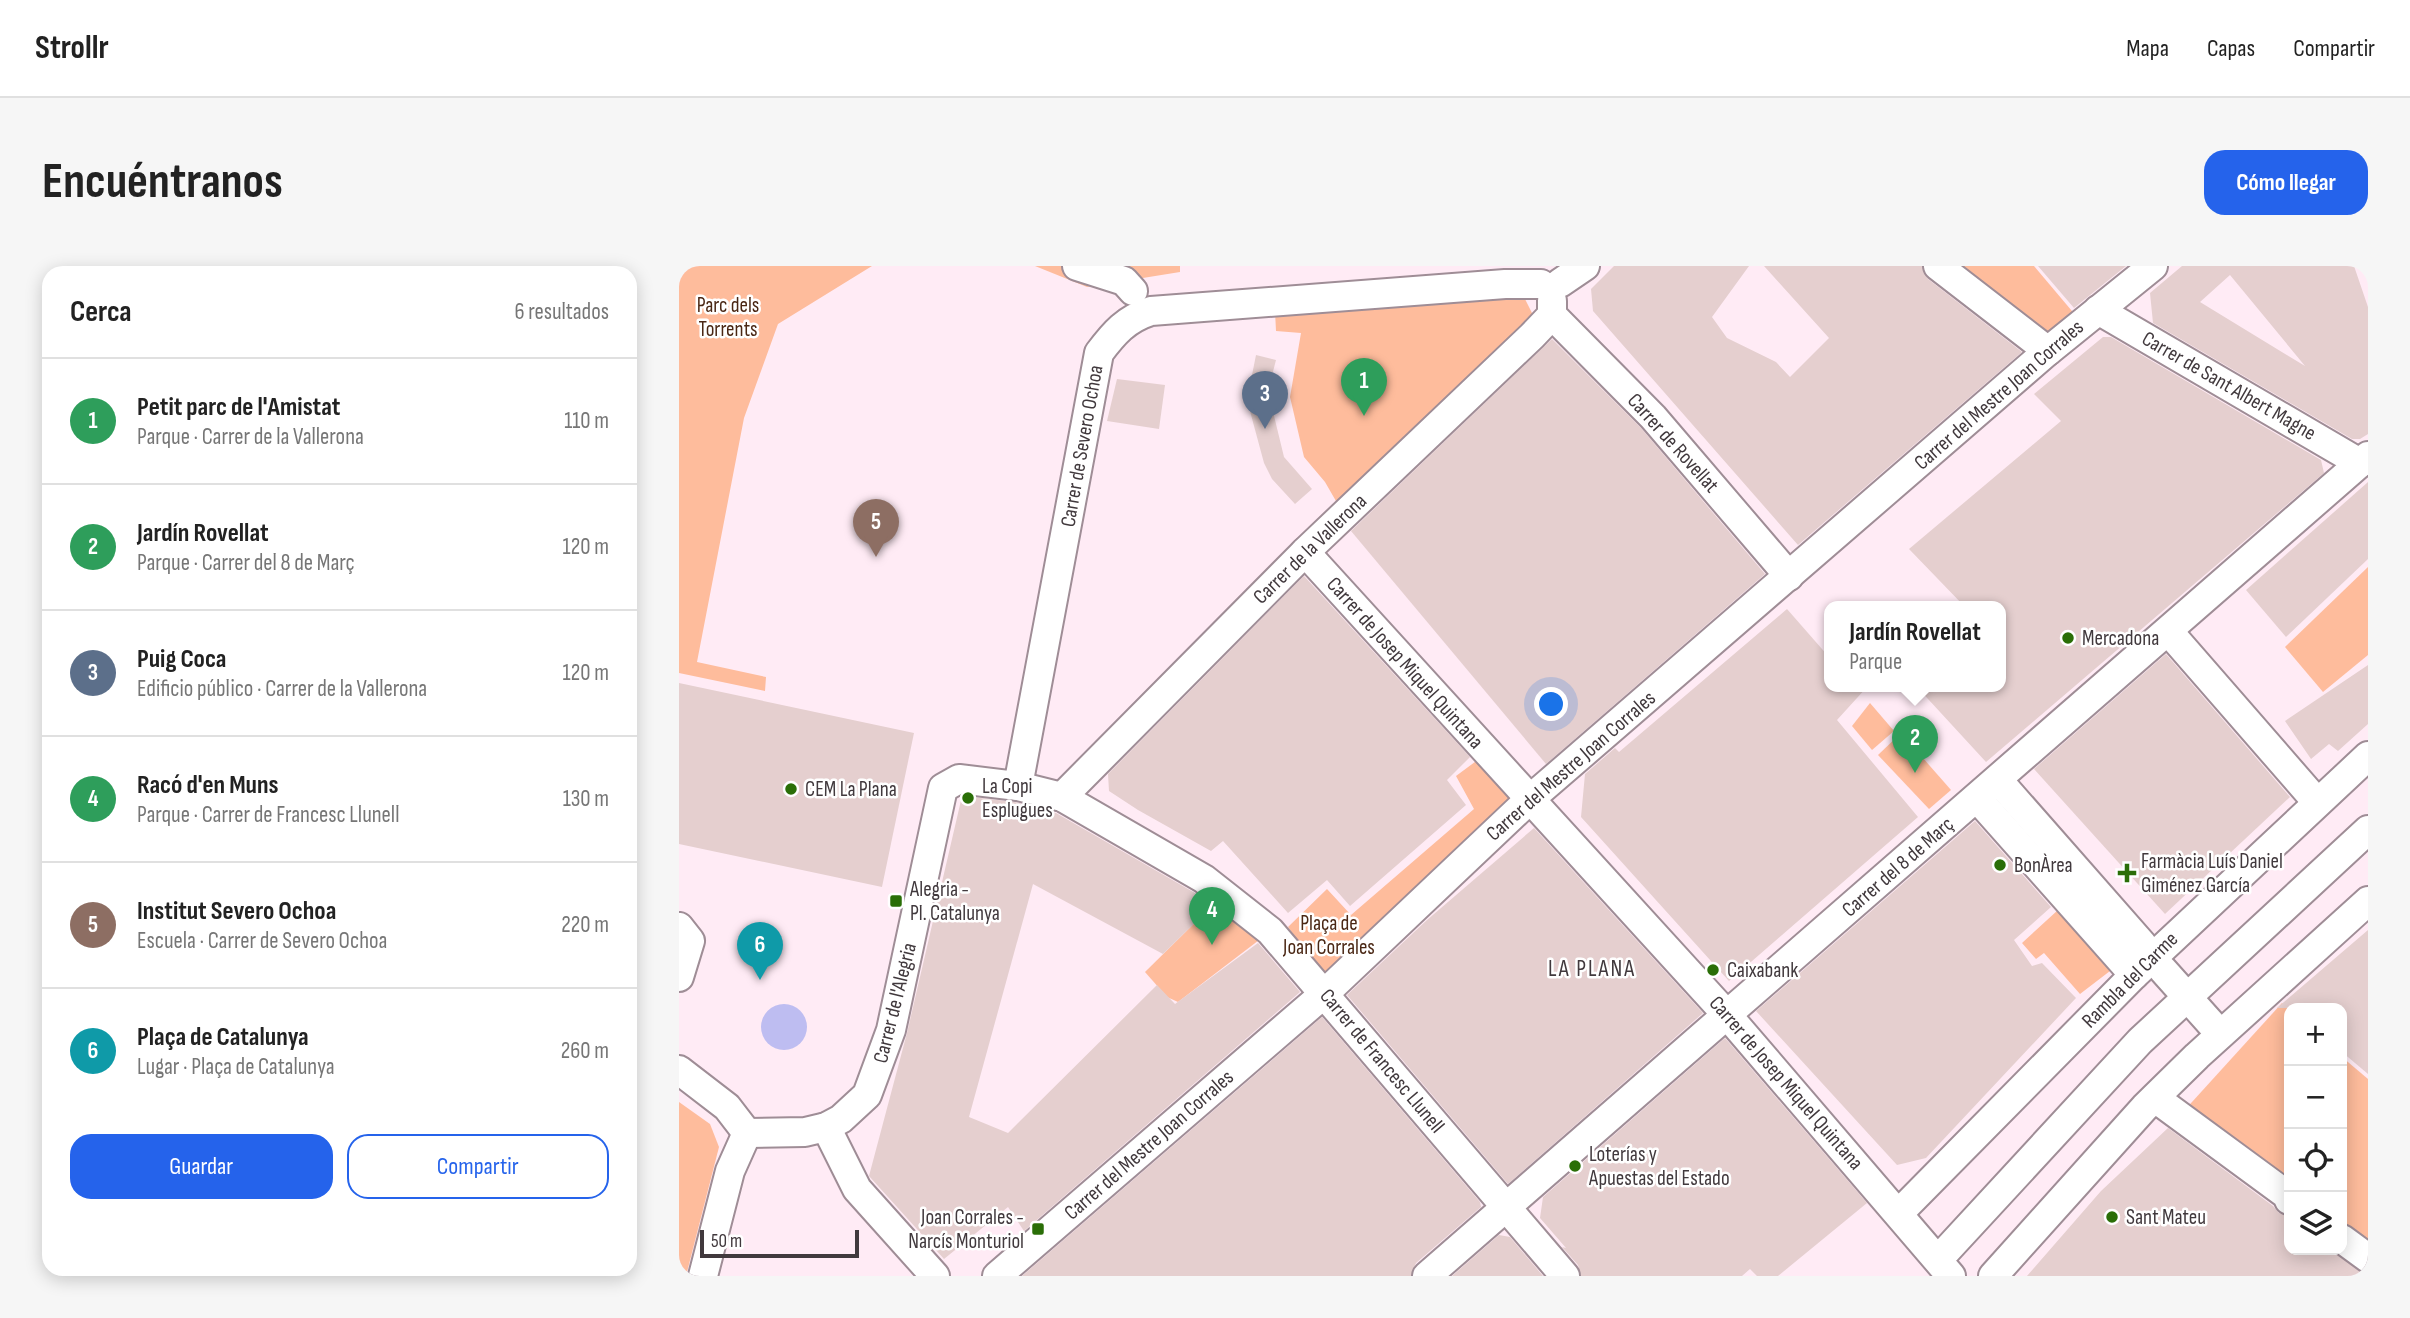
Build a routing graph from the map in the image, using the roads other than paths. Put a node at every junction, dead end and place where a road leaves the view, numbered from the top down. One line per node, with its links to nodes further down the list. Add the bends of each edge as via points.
1 (1077, 266): 5 (street, via 1124,281)
2 (1585, 266): 6 (street, Carrer de la Vallerona)
3 (1938, 266): 8 (street)
4 (2153, 266): 7 (street, Carrer del Mestre Joan Corrales)
5 (1133, 291)
6 (1551, 296): 10 (street, Carrer de la Vallerona); 11 (street, Carrer de Rovellat); 15 (street, Carrer de Severo Ochoa, via 1505,284 1151,311 1115,330 1099,353)
7 (2098, 310): 8 (street, Carrer del Mestre Joan Corrales); 9 (street, Carrer de Sant Albert Magne)
8 (2048, 351): 11 (street, Carrer del Mestre Joan Corrales)
9 (2364, 459): 12 (street, Carrer del 8 de Març)
10 (1305, 552): 17 (street, Carrer de la Vallerona); 19 (street, Carrer de Josep Miquel Quintana)
11 (1789, 576): 19 (street, Carrer del Mestre Joan Corrales)
12 (2169, 632): 18 (street, Carrer del 8 de Març); 20 (street)
13 (2368, 756): 20 (street, Rambla del Carme)
14 (950, 782): 15 (street, Carrer de Francesc Llunell, via 959,779); 34 (street, Carrer de l'Alegria, via 939,799 891,1030 876,1075 867,1096)
15 (1018, 786): 17 (street, Carrer de Francesc Llunell)
16 (2004, 787): 24 (street)
17 (1062, 797): 28 (street, Carrer de Francesc Llunell, via 1204,879 1270,931)
18 (1977, 798): 26 (street); 30 (street, Carrer del 8 de Març)
19 (1529, 800): 28 (street, Carrer del Mestre Joan Corrales); 30 (street, Carrer de Josep Miquel Quintana)
20 (2317, 802): 26 (street, Rambla del Carme)
21 (2368, 830): 29 (street)
22 (2368, 901): 33 (street)
23 (679, 927): 27 (street, via 690,941)
24 (2142, 944)
25 (2163, 970): 29 (street, Rambla del Carme)
26 (2134, 975): 38 (street, Rambla del Carme)
27 (679, 977)
28 (1325, 993): 37 (street, Carrer de Francesc Llunell); 44 (street, Carrer del Mestre Joan Corrales)
29 (2187, 997): 31 (street, Rambla del Carme); 41 (street, via 2140,1041)
30 (1728, 1016): 37 (street, Carrer del 8 de Març); 38 (street, Carrer de Josep Miquel Quintana)
31 (2214, 1027)
32 (679, 1070): 35 (street, via 727,1107)
33 (2155, 1098): 36 (street); 47 (street)
34 (826, 1127): 35 (street, Carrer de l'Alegria); 43 (street, via 857,1189)
35 (747, 1133): 42 (street, via 730,1171)
36 (2284, 1193)
37 (1506, 1209): 45 (street, Carrer del 8 de Març); 46 (street, Carrer de Francesc Llunell)
38 (1899, 1213): 41 (street, Carrer de Josep Miquel Quintana)
39 (2347, 1243): 40 (street)
40 (2368, 1258)
41 (1949, 1263)
42 (703, 1276)
43 (935, 1276)
44 (997, 1276)
45 (1427, 1276)
46 (1565, 1276)
47 (1993, 1276)

